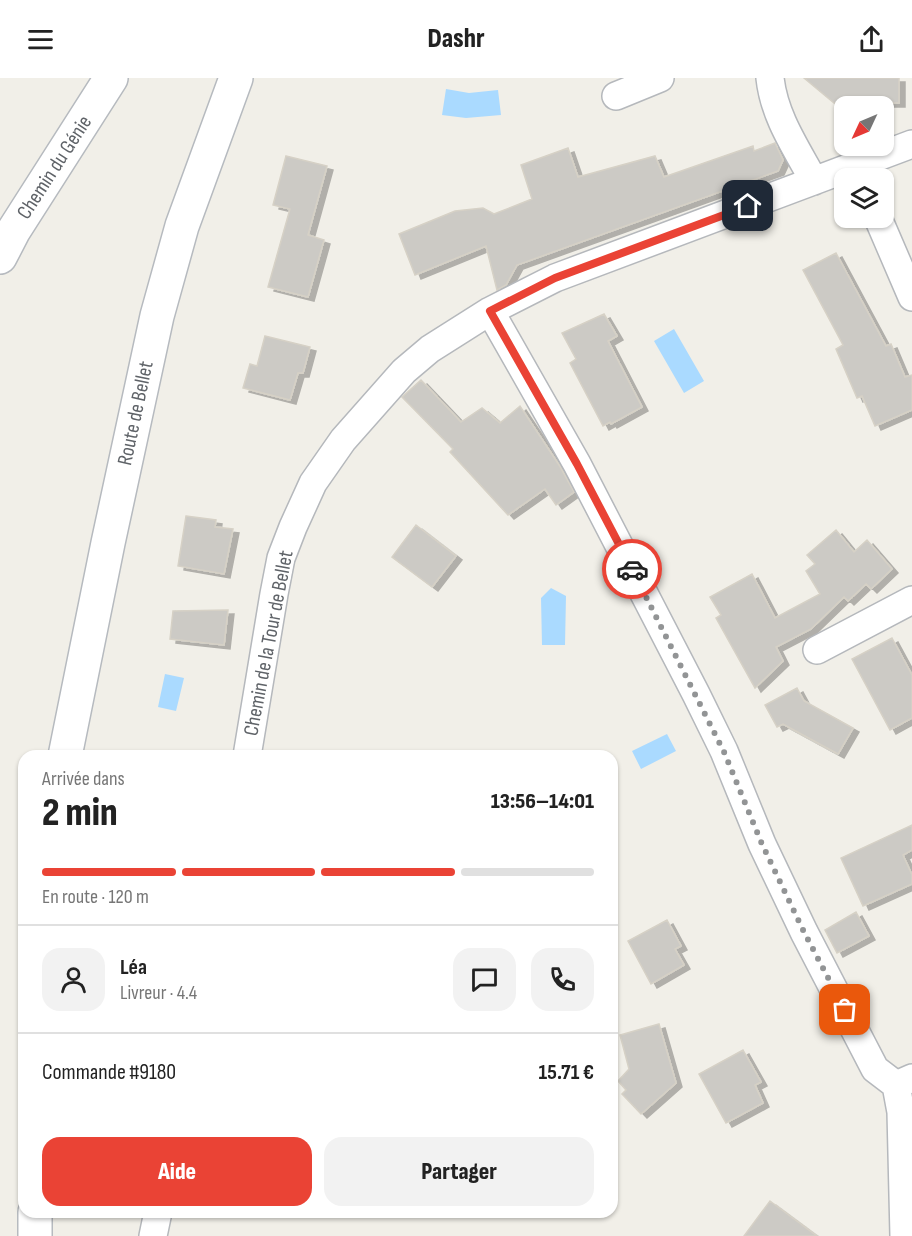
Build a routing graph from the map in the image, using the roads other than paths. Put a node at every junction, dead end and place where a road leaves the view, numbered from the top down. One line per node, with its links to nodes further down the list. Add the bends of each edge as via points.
1 (111, 78): 11 (main road, Chemin du Génie)
2 (236, 78): 16 (main road, Route de Bellet, via 182,226 157,316)
3 (660, 78): 5 (street)
4 (770, 78): 9 (street, via 781,122)
5 (616, 96)
6 (912, 144): 7 (street, Chemin de la Tour de Bellet)
7 (867, 168)
8 (834, 177): 9 (street, Chemin de la Tour de Bellet)
9 (814, 181): 13 (street, Chemin de la Tour de Bellet, via 555,278)
10 (882, 228): 12 (street)
11 (0, 257)
12 (912, 297)
13 (490, 311): 17 (street, Chemin de la Tour de Bellet, via 430,349 404,371 356,423 313,483 281,558); 18 (street, via 577,464 690,684 804,932 875,1069)
14 (912, 600): 15 (street)
15 (817, 650)
16 (66, 750)
17 (248, 750)
18 (904, 1082): 23 (street)
19 (35, 1218): 21 (main road)
20 (157, 1218): 22 (street)
21 (34, 1236)
22 (153, 1236)
23 (904, 1236)

